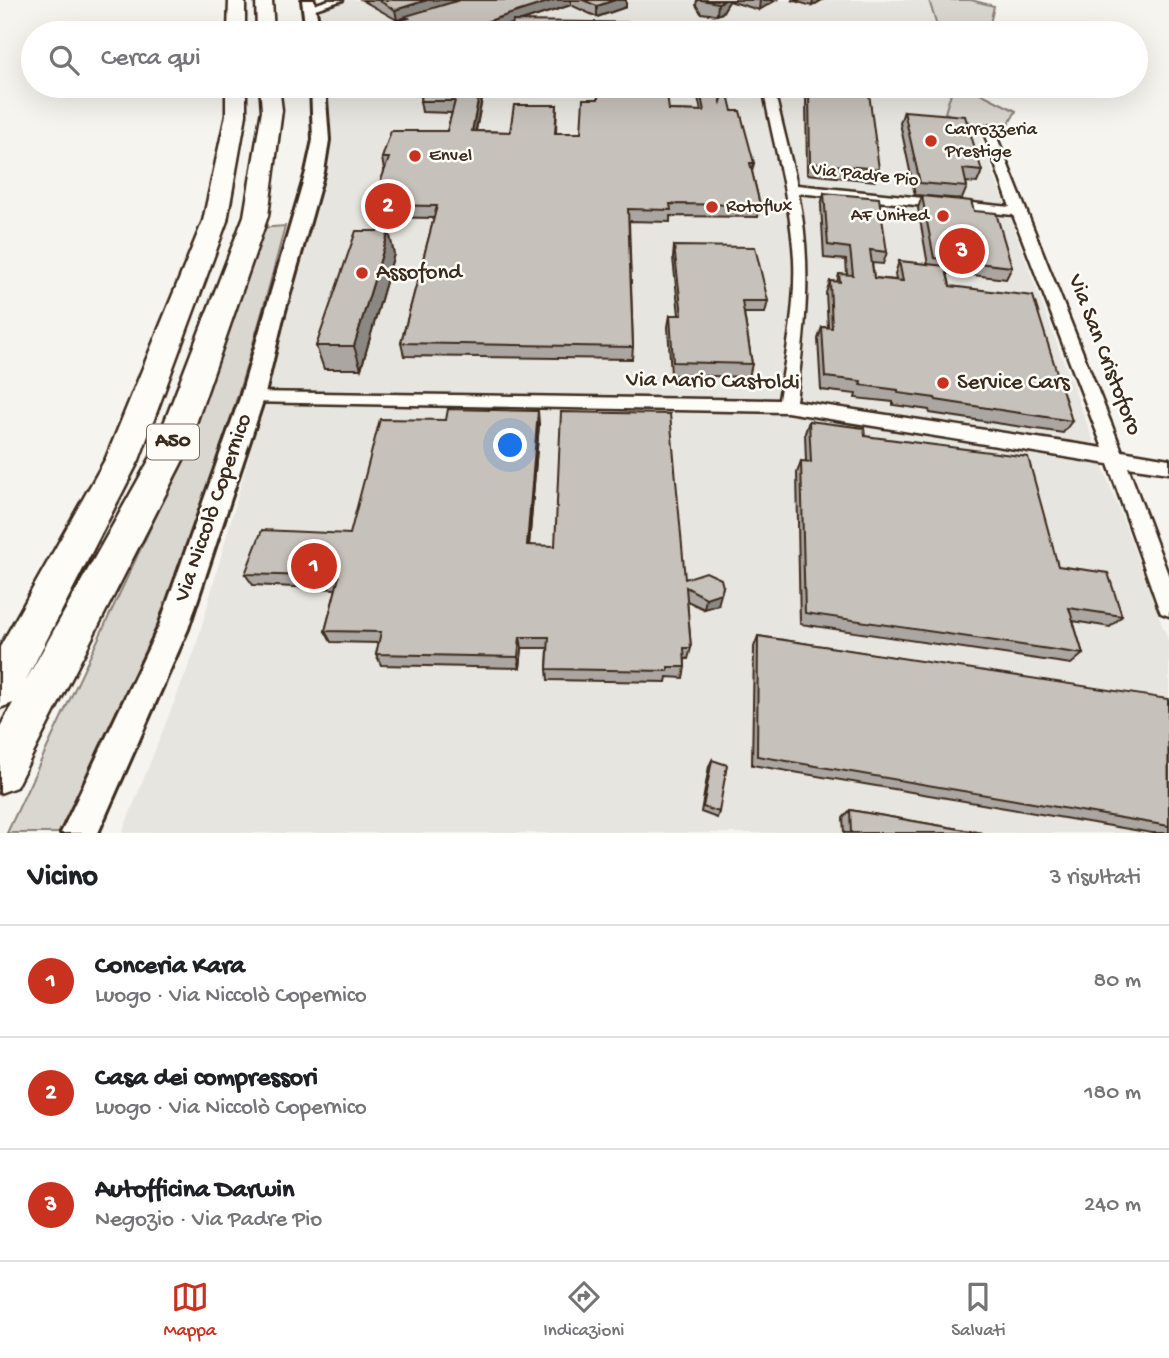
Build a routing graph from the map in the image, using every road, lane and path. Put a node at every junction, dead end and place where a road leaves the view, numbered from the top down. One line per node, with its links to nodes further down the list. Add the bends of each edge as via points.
1 (237, 0): 6 (highway)
2 (264, 0): 7 (highway)
3 (339, 0): 4 (street)
4 (308, 4): 8 (street)
5 (429, 16): 9 (street)
6 (237, 21)
7 (265, 21)
8 (312, 21)
9 (413, 21)
10 (236, 98): 22 (highway, A50, via 215,221 122,460)
11 (271, 98): 23 (highway, A50, via 256,216 167,458)
12 (319, 98): 17 (street, Via Niccolò Copernico, via 321,140 315,172)
13 (770, 98): 15 (street)
14 (988, 127): 16 (street, Via San Cristoforo)
15 (789, 188): 16 (street, Via Padre Pio); 18 (street, via 801,260)
16 (1019, 212): 19 (street, Via San Cristoforo)
17 (252, 398): 18 (street, Via Mario Castoldi); 24 (street, Via Niccolò Copernico, via 173,629)
18 (787, 406): 19 (street, Via Mario Castoldi)
19 (1116, 459): 20 (street, Via Mario Castoldi); 21 (street, Via San Cristoforo)
20 (1169, 466)
21 (1169, 605)
22 (0, 688)
23 (0, 771)
24 (79, 833)

